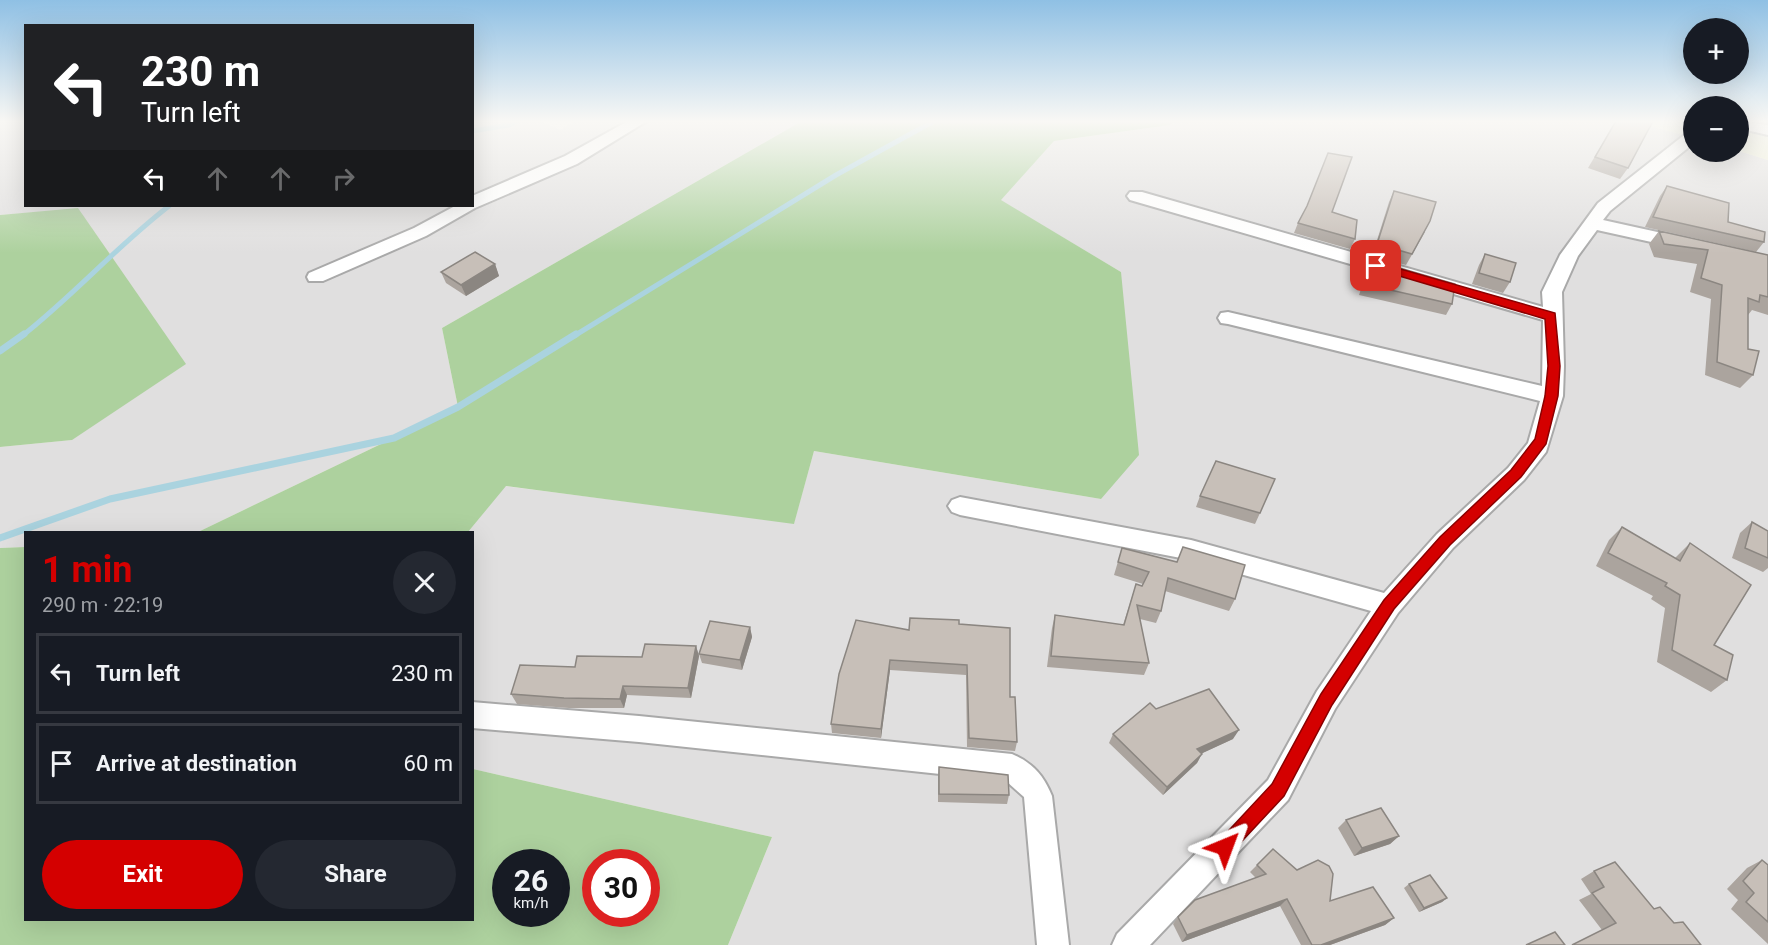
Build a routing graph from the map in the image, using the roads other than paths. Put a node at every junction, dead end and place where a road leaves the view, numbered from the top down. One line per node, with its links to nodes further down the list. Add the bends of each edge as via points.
1 (559, 165): 4 (street)
2 (1656, 165): 6 (street, via 1604,207)
3 (1136, 196): 9 (street)
4 (474, 202)
5 (465, 207): 8 (street, via 420,232)
6 (1591, 223): 7 (street); 9 (street, via 1554,286)
7 (1696, 246)
8 (316, 277)
9 (1551, 316): 11 (street)
10 (1228, 318): 11 (street)
11 (1552, 396): 13 (street, via 1538,446 1516,474 1445,541)
12 (960, 506): 13 (street, via 1191,550)
13 (1389, 604): 16 (street, via 1326,700 1278,790)
14 (474, 715): 15 (street, via 1012,768 1033,785 1038,796)
15 (1053, 945)
16 (1128, 945)

